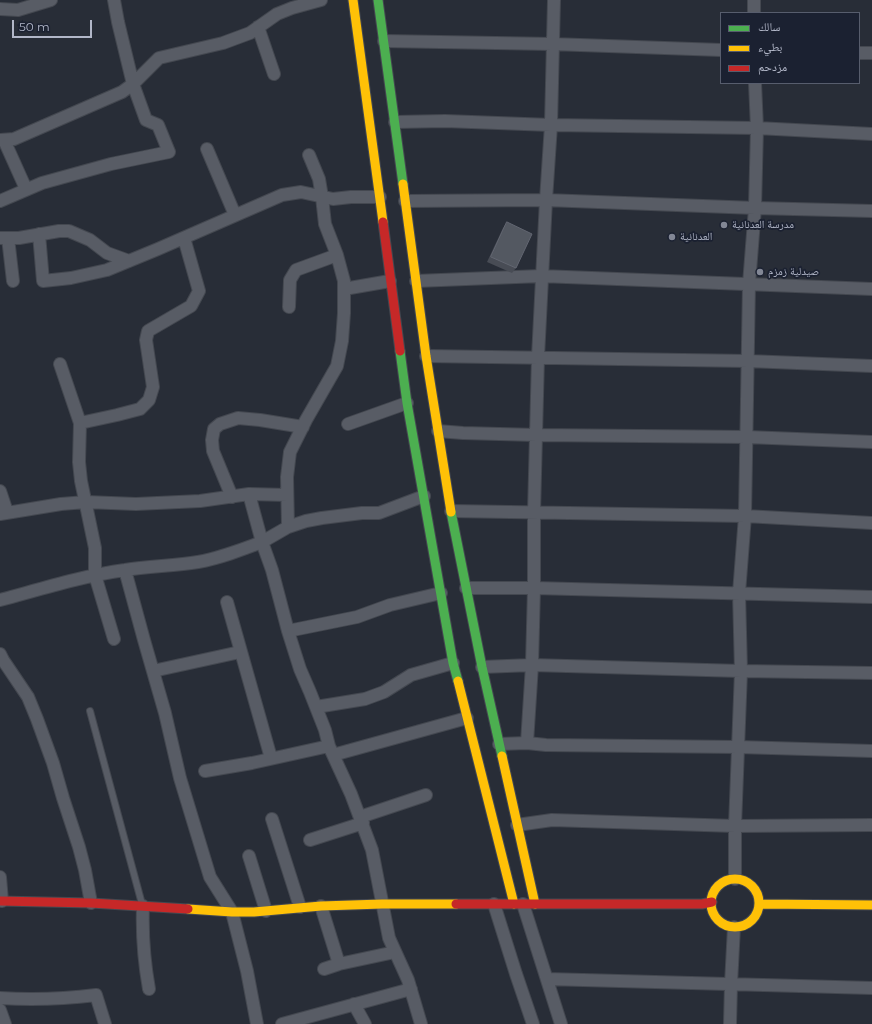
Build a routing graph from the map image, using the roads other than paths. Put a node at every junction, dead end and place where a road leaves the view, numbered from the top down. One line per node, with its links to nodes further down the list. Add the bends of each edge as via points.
1 (51, 0): 8 (street, via 18,10)
2 (114, 0): 17 (street)
3 (322, 0): 10 (street, via 277,14)
4 (354, 0): 28 (street)
5 (378, 0): 11 (street)
6 (554, 0): 12 (street)
7 (754, 0): 9 (street)
8 (0, 9)
9 (754, 12)
10 (258, 27): 16 (street); 17 (street, via 250,33 222,43 159,58)
11 (384, 41): 12 (street); 19 (street)
12 (552, 44): 13 (street); 20 (street)
13 (720, 50)
14 (860, 53): 15 (street)
15 (872, 53)
16 (274, 74)
17 (133, 84): 23 (street, via 122,92 14,139); 26 (street, via 146,120 158,125 169,152 111,164)
18 (755, 84): 21 (street)
19 (395, 122): 20 (street); 31 (street)
20 (551, 125): 21 (street); 29 (street)
21 (757, 128): 22 (street); 32 (street)
22 (872, 134)
23 (2, 140): 26 (street)
24 (208, 149): 34 (street)
25 (309, 155): 27 (street, via 319,179)
26 (26, 189): 30 (street)
27 (322, 197): 28 (street); 34 (street, via 301,192 282,194); 38 (street, via 325,224)
28 (380, 197): 42 (street)
29 (546, 200): 31 (street); 32 (street); 40 (street)
30 (0, 201)
31 (405, 201): 43 (street)
32 (754, 208): 33 (street); 44 (street)
33 (872, 211)
34 (235, 215): 37 (street)
35 (39, 234): 36 (street); 39 (street, via 69,231 90,240 107,254); 39 (street, via 43,281 107,270)
36 (4, 238): 41 (street)
37 (184, 238): 39 (street); 54 (street, via 199,291 191,306 148,331 146,340 153,387 150,400 140,409)
38 (337, 255): 45 (street); 47 (street, via 296,270 290,280)
39 (129, 261)
40 (541, 276): 43 (street); 44 (street); 49 (street)
41 (13, 281)
42 (390, 281): 45 (street); 53 (street)
43 (416, 281): 48 (street)
44 (750, 284): 46 (street); 50 (street)
45 (344, 289): 56 (street, via 342,341 337,366)
46 (872, 289)
47 (289, 307)
48 (426, 356): 49 (street); 57 (street)
49 (538, 357): 50 (street); 58 (street)
50 (748, 360): 52 (street); 59 (street)
51 (60, 364): 54 (street)
52 (872, 366)
53 (407, 403): 55 (street); 65 (street)
54 (80, 422): 66 (street, via 79,462)
55 (348, 424)
56 (302, 428): 63 (street, via 290,452); 64 (street, via 238,418 214,428 213,451)
57 (438, 431): 58 (street); 67 (street)
58 (536, 435): 59 (street); 69 (street)
59 (747, 437): 60 (street); 70 (street)
60 (872, 442)
61 (0, 491): 68 (street)
62 (249, 494): 63 (street); 64 (street); 73 (street)
63 (288, 495): 72 (street)
64 (232, 496): 66 (street, via 200,501 136,504)
65 (424, 496): 72 (street, via 379,513 322,518); 79 (street, via 430,512)
66 (86, 502): 68 (street); 75 (street, via 95,548)
67 (448, 511): 69 (street); 76 (street)
68 (4, 513)
69 (534, 513): 70 (street); 77 (street)
70 (745, 516): 71 (street); 78 (street)
71 (872, 523)
72 (288, 527): 73 (street)
73 (262, 542): 74 (street, via 221,557 197,562); 83 (street)
74 (125, 570): 75 (street); 90 (street)
75 (95, 575): 81 (street); 84 (street)
76 (466, 588): 77 (street); 89 (street)
77 (534, 588): 78 (street); 88 (street)
78 (740, 593): 80 (street); 91 (street)
79 (441, 594): 83 (street, via 390,605 357,618); 87 (street)
80 (872, 597)
81 (0, 600)
82 (226, 602): 85 (street)
83 (288, 631): 93 (street)
84 (114, 638)
85 (240, 652): 90 (street); 101 (street)
86 (0, 654): 114 (street, via 28,697 38,719 78,842)
87 (454, 663): 93 (street, via 411,675 384,692 365,699); 95 (street)
88 (532, 665): 89 (street); 91 (street); 96 (street)
89 (482, 668): 97 (street)
90 (153, 671): 125 (street, via 180,778 210,877)
91 (741, 671): 92 (street); 98 (street)
92 (872, 673)
93 (316, 707): 99 (street)
94 (90, 711): 121 (lane)
95 (467, 718): 99 (street); 118 (street)
96 (527, 743): 97 (street); 98 (street)
97 (499, 744): 106 (street)
98 (738, 747): 100 (street); 107 (street)
99 (331, 750): 101 (street); 105 (street)
100 (872, 750)
101 (271, 758): 102 (street)
102 (205, 771)
103 (426, 795): 105 (street)
104 (272, 819): 123 (street)
105 (361, 820): 109 (street); 116 (street, via 372,850)
106 (517, 825): 107 (street, via 552,820); 118 (street)
107 (735, 826): 108 (street); 112 (street)
108 (872, 826)
109 (310, 840)
110 (249, 856): 124 (street)
111 (0, 877): 113 (street)
112 (735, 879): 115 (street, via 719,886); 119 (street, via 753,887 758,895)
113 (1, 901): 114 (street)
114 (91, 902): 121 (street)
115 (712, 902): 118 (street); 126 (street, via 713,912 718,920)
116 (382, 904): 117 (street); 122 (street); 127 (street, via 389,938)
117 (494, 904): 118 (street); 144 (street)
118 (524, 904): 130 (street)
119 (759, 904): 120 (street); 126 (street, via 752,921 744,926)
120 (872, 905)
121 (143, 906): 125 (street); 133 (street, via 142,929)
122 (321, 906): 123 (street); 128 (street)
123 (300, 907): 124 (street)
124 (266, 911): 125 (street)
125 (232, 912): 140 (street)
126 (734, 927): 131 (street)
127 (396, 952): 128 (street); 134 (street)
128 (339, 964): 129 (street)
129 (324, 969)
130 (547, 979): 131 (street); 145 (street)
131 (731, 984): 132 (street); 146 (street)
132 (872, 988)
133 (149, 989)
134 (411, 989): 136 (street); 143 (street)
135 (0, 998): 139 (street, via 65,999 96,995)
136 (354, 1004): 141 (street); 142 (street)
137 (0, 1010): 138 (street)
138 (6, 1024)
139 (105, 1024)
140 (257, 1024)
141 (282, 1024)
142 (365, 1024)
143 (421, 1024)
144 (533, 1024)
145 (561, 1024)
146 (730, 1024)

